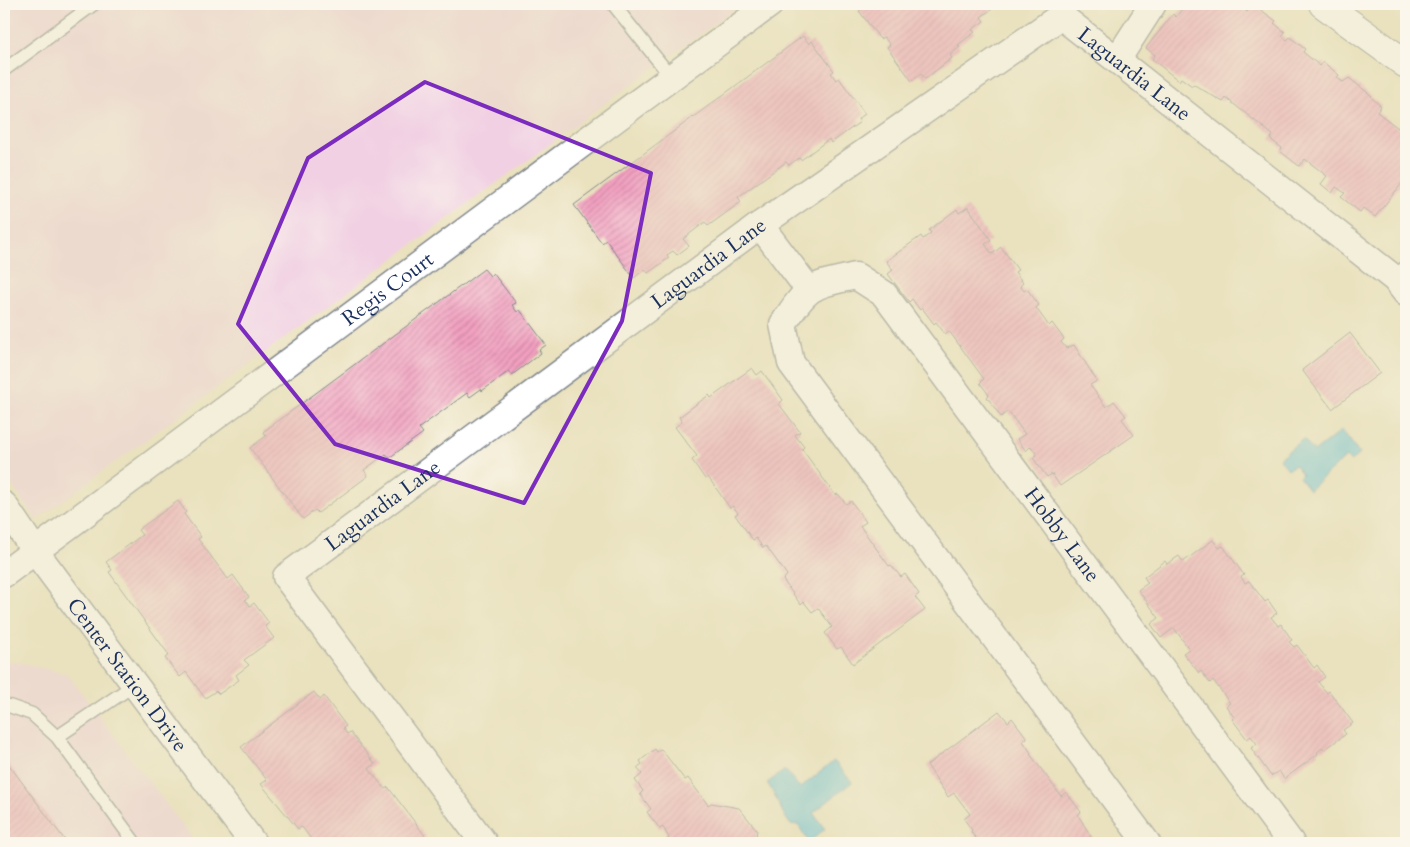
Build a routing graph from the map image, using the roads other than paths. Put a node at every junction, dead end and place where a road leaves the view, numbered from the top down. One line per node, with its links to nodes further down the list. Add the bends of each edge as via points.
1 (94, 4): 9 (lane)
2 (613, 4): 10 (lane)
3 (770, 4): 10 (street, Regis Court)
4 (1153, 4): 7 (street)
5 (1323, 4): 8 (street)
6 (1069, 10): 7 (street, Laguardia Lane); 11 (street, Laguardia Lane)
7 (1116, 60): 12 (street, Laguardia Lane)
8 (1406, 64)
9 (4, 70)
10 (672, 78): 15 (street, Regis Court)
11 (760, 225): 13 (street); 22 (street, Laguardia Lane, via 286,578)
12 (1402, 279)
13 (809, 290): 23 (street, Hobby Lane, via 801,296 783,324 791,362); 24 (street, Hobby Lane, via 817,284 856,276 884,294)
14 (4, 505): 15 (street, Center Station Drive)
15 (35, 551): 16 (street, Regis Court); 17 (street, Center Station Drive)
16 (4, 574)
17 (134, 684): 19 (lane); 21 (street, Center Station Drive)
18 (4, 707): 19 (lane, via 32,714)
19 (57, 737): 20 (lane)
20 (135, 843)
21 (252, 843)
22 (484, 843)
23 (1147, 843)
24 (1291, 843)

